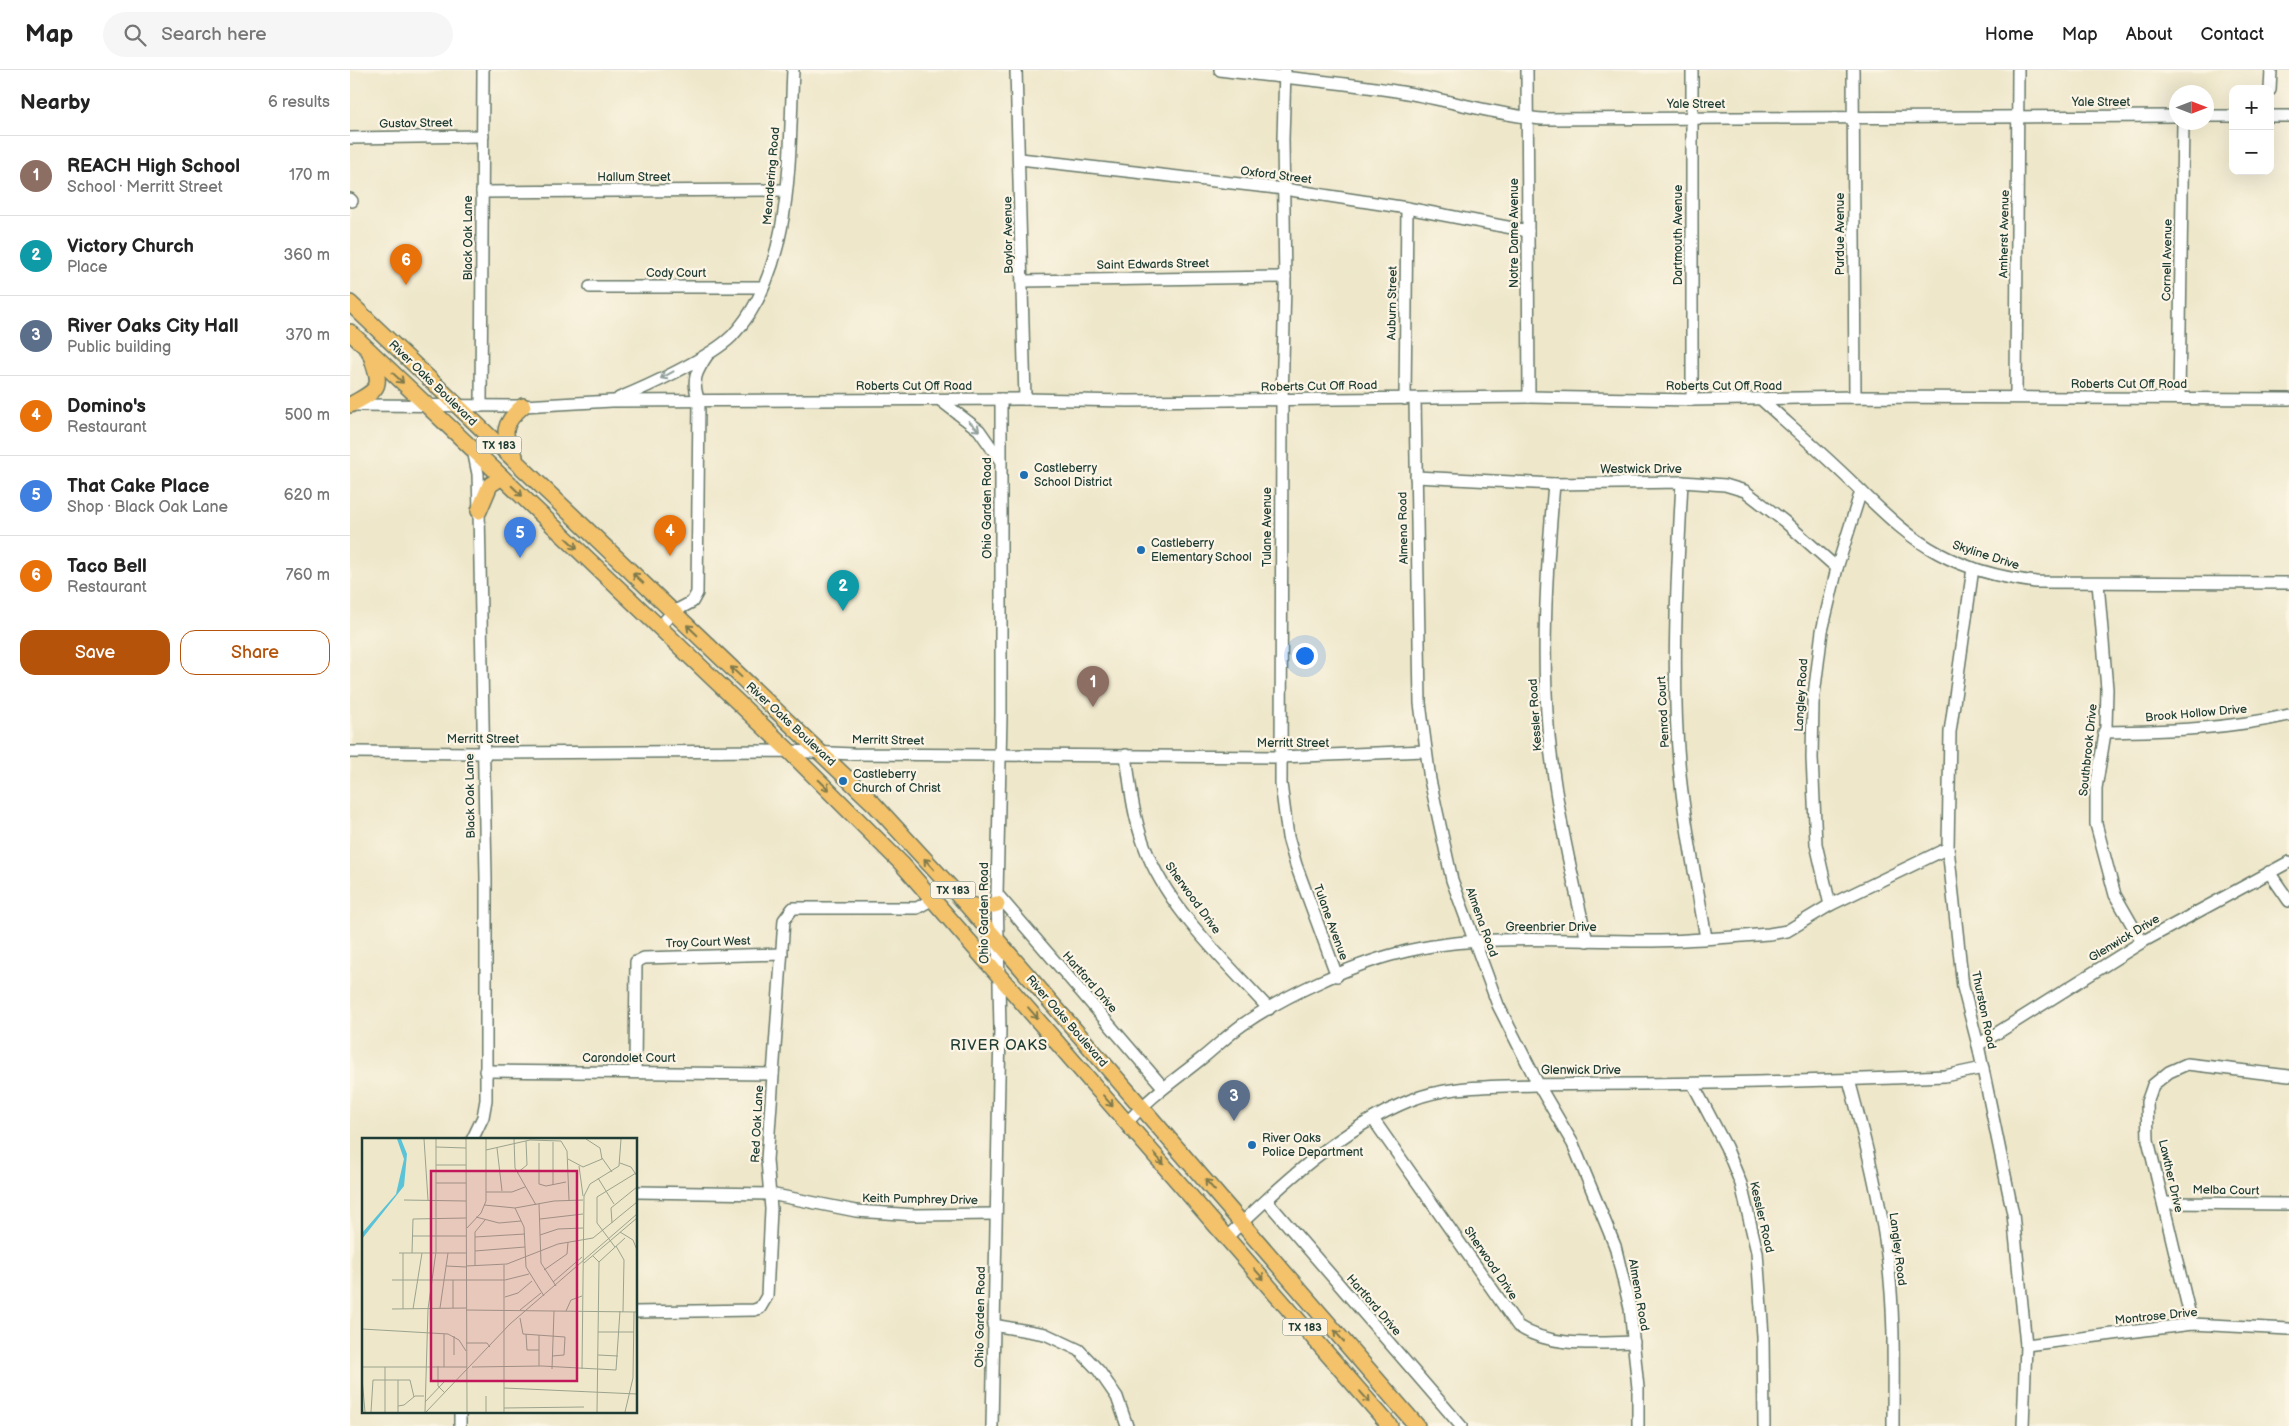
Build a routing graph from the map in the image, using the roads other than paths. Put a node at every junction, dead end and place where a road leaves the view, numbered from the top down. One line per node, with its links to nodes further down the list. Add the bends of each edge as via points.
1 (483, 70): 22 (street, Black Oak Lane)
2 (793, 70): 26 (street, Meandering Road)
3 (1016, 70): 24 (street, Baylor Avenue)
4 (1220, 70): 10 (street, Yale Street)
5 (1527, 70): 19 (street, Notre Dame Avenue)
6 (1692, 70): 17 (street, Dartmouth Avenue)
7 (1853, 70): 20 (street, Purdue Avenue)
8 (2018, 70): 18 (street, Amherst Avenue)
9 (2271, 70): 11 (street)
10 (1285, 73): 19 (street, Yale Street); 25 (street, Tulane Avenue)
11 (2270, 85)
12 (2169, 116): 18 (street, Yale Street)
13 (2214, 116): 14 (street)
14 (2229, 116)
15 (2274, 116): 16 (street)
16 (2289, 116)
17 (1692, 117): 19 (street, Yale Street); 20 (street, Yale Street); 49 (street, Dartmouth Avenue)
18 (2018, 117): 20 (street, Yale Street); 40 (street, Amherst Avenue)
19 (1528, 118): 29 (street, Notre Dame Avenue)
20 (1853, 118): 39 (street, Purdue Avenue)
21 (2183, 130): 41 (street, Cornell Avenue)
22 (483, 136): 23 (street, Gustav Street); 27 (street, Black Oak Lane)
23 (350, 138)
24 (1020, 159): 25 (street, Oxford Street); 31 (street, Baylor Avenue)
25 (1284, 189): 28 (street, Oxford Street); 30 (street, Tulane Avenue)
26 (786, 190): 27 (street, Hallum Street); 33 (street, Meandering Road, via 780,232)
27 (482, 192): 55 (street, Black Oak Lane)
28 (1407, 208): 29 (street, Oxford Street); 44 (street, Auburn Street)
29 (1528, 231): 38 (street, Notre Dame Avenue)
30 (1285, 277): 31 (street, Saint Edwards Street); 48 (street, Tulane Avenue)
31 (1023, 281): 43 (street, Baylor Avenue)
32 (590, 287): 33 (street, Cody Court)
33 (763, 287): 37 (street, Meandering Road, via 742,323)
34 (350, 303): 54 (main road, River Oaks Boulevard / TX 183)
35 (350, 332): 36 (main road, River Oaks Boulevard / TX 183)
36 (368, 350): 52 (main road, via 378,372 376,388); 53 (main road, River Oaks Boulevard / TX 183, one-way to 53)
37 (710, 352): 46 (street, Meandering Road, via 697,370 694,388); 51 (street, Meandering Road, one-way to 51)
38 (1529, 397): 44 (street, Roberts Cut Off Road); 49 (street, Roberts Cut Off Road)
39 (1855, 397): 40 (street, Roberts Cut Off Road); 50 (street, Roberts Cut Off Road)
40 (2016, 397): 41 (street, Roberts Cut Off Road)
41 (2179, 398): 45 (street, Roberts Cut Off Road)
42 (1001, 399): 43 (street, Roberts Cut Off Road); 47 (street, Roberts Cut Off Road); 58 (street, Ohio Garden Road)
43 (1025, 399): 48 (street, Roberts Cut Off Road)
44 (1410, 399): 48 (street, Roberts Cut Off Road); 61 (street, Almena Road)
45 (2289, 399)
46 (699, 400): 47 (street, Roberts Cut Off Road); 51 (street, Roberts Cut Off Road); 72 (street, Meandering Road, via 697,593 692,602)
47 (940, 400): 58 (street, one-way to 58, via 979,430)
48 (1282, 400): 83 (street, Tulane Avenue)
49 (1692, 400): 50 (street, Roberts Cut Off Road)
50 (1762, 400): 64 (street, Skyline Drive)
51 (612, 401): 56 (street, Roberts Cut Off Road)
52 (350, 405): 53 (street, Roberts Cut Off Road)
53 (427, 406): 54 (street, Roberts Cut Off Road); 57 (main road, River Oaks Boulevard / TX 183)
54 (457, 406): 55 (street, Roberts Cut Off Road); 59 (main road, River Oaks Boulevard / TX 183)
55 (481, 406): 56 (street, Roberts Cut Off Road)
56 (522, 406): 59 (main road, via 511,416 506,434)
57 (473, 450): 60 (main road, River Oaks Boulevard / TX 183); 67 (street, Black Oak Lane, via 478,474)
58 (1000, 460): 81 (street, Ohio Garden Road)
59 (522, 468): 65 (main road, River Oaks Boulevard / TX 183)
60 (502, 477): 66 (main road, River Oaks Boulevard / TX 183, one-way to 66); 67 (main road, via 490,485)
61 (1416, 477): 63 (street, Westwick Drive); 77 (street, Almena Road, via 1420,703)
62 (1682, 482): 63 (street, Westwick Drive); 68 (street, Westwick Drive, via 1725,484 1745,491); 93 (street, Penrod Court, via 1675,689 1680,775)
63 (1554, 484): 95 (street, Kessler Road, via 1548,559 1546,693 1552,767)
64 (1861, 491): 68 (street, Langley Road); 69 (street, Skyline Drive, via 1882,513 1938,554)
65 (552, 495): 66 (main road); 72 (main road, River Oaks Boulevard / TX 183, one-way to 65)
66 (537, 510): 73 (main road, River Oaks Boulevard / TX 183, one-way to 73)
67 (479, 511): 79 (street, Black Oak Lane)
68 (1837, 568): 91 (street, Langley Road, via 1822,631 1813,703 1816,844)
69 (1973, 568): 70 (street, Skyline Drive, via 2020,580); 84 (street, Thurston Road, via 1950,732)
70 (2098, 582): 71 (street, Skyline Drive); 75 (street, Southbrook Drive, via 2107,688)
71 (2289, 583)
72 (673, 612): 73 (street, Meandering Road); 80 (main road, River Oaks Boulevard / TX 183, one-way to 72)
73 (659, 627): 76 (main road, River Oaks Boulevard / TX 183)
74 (2289, 715): 75 (street, Brook Hollow Drive, via 2181,730)
75 (2104, 732): 97 (street, Southbrook Drive, via 2096,788 2096,824 2115,895)
76 (789, 751): 79 (street, Merritt Street); 80 (street, Merritt Street); 87 (main road, River Oaks Boulevard / TX 183, one-way to 87)
77 (1425, 751): 83 (street, Merritt Street); 96 (street, Almena Road, via 1452,880)
78 (350, 752): 79 (street, Merritt Street)
79 (483, 753): 106 (street, Black Oak Lane)
80 (822, 753): 81 (street, Merritt Street); 90 (main road, River Oaks Boulevard / TX 183, one-way to 80)
81 (1000, 755): 82 (street, Merritt Street); 88 (street, Ohio Garden Road)
82 (1126, 755): 83 (street, Merritt Street); 102 (street, Sherwood Drive, via 1133,805 1144,845 1160,880 1198,931)
83 (1280, 757): 100 (street, Tulane Avenue, via 1288,836)
84 (1948, 848): 91 (street, Greenbrier Drive); 104 (street, Thurston Road, via 1963,988)
85 (2289, 862): 86 (street, Glenwick Drive)
86 (2269, 872): 89 (street); 97 (street, Glenwick Drive)
87 (930, 895): 92 (main road, via 936,892 970,929 975,931); 98 (street, Red Oak Lane, via 917,908 794,908 784,920); 99 (main road, River Oaks Boulevard / TX 183)
88 (997, 899): 90 (main road, via 983,908); 94 (street, Ohio Garden Road); 113 (street, Hartford Drive)
89 (2289, 901)
90 (966, 904): 92 (main road, River Oaks Boulevard / TX 183)
91 (1830, 905): 93 (street, Greenbrier Drive, via 1787,931)
92 (984, 927): 94 (main road, River Oaks Boulevard / TX 183)
93 (1706, 938): 95 (street, Greenbrier Drive)
94 (998, 941): 99 (street, Ohio Garden Road); 103 (main road, River Oaks Boulevard / TX 183)
95 (1587, 941): 96 (street, Greenbrier Drive)
96 (1473, 942): 100 (street, Greenbrier Drive, via 1399,953); 111 (street, Almena Road, via 1498,1005)
97 (2142, 942): 104 (street, Glenwick Drive)
98 (782, 954): 107 (street, Troy Court West, via 644,958 636,962); 108 (street, Red Oak Lane)
99 (998, 973): 101 (main road, River Oaks Boulevard / TX 183); 123 (street, Ohio Garden Road, via 1000,1029)
100 (1337, 976): 102 (street, Greenbrier Drive)
101 (1017, 995): 103 (main road, via 1018,986 1024,983 1065,1030); 116 (main road, River Oaks Boulevard / TX 183, one-way to 116)
102 (1269, 1008): 113 (street, Greenbrier Drive)
103 (1075, 1029): 114 (main road, River Oaks Boulevard / TX 183)
104 (1978, 1045): 105 (street, Thurston Road)
105 (1983, 1068): 110 (street, Glenwick Drive, via 1945,1076); 131 (street, Thurston Road, via 2013,1214)
106 (485, 1071): 107 (street, Carondolet Court); 117 (street, Black Oak Lane, via 483,1117)
107 (635, 1071): 108 (street, Carondolet Court)
108 (773, 1074): 119 (street, Red Oak Lane, via 767,1160)
109 (2289, 1076): 121 (street, Lawther Drive, via 2187,1064 2176,1067 2154,1086 2147,1102 2148,1140)
110 (1849, 1080): 112 (street, Glenwick Drive); 139 (street, Langley Road, via 1872,1168 1889,1263)
111 (1538, 1084): 112 (street, Glenwick Drive); 115 (street, Glenwick Drive, via 1435,1092); 130 (street, Almena Road, via 1573,1144 1615,1246 1630,1308)
112 (1693, 1084): 138 (street, Kessler Road, via 1741,1184 1757,1252 1763,1336)
113 (1163, 1087): 114 (street, Greenbrier Drive)
114 (1141, 1106): 116 (street, Greenbrier Drive); 124 (main road, River Oaks Boulevard / TX 183, one-way to 114)
115 (1373, 1119): 120 (street, Glenwick Drive, via 1300,1171); 130 (street, Sherwood Drive, via 1518,1326 1540,1337 1581,1344)
116 (1127, 1123): 125 (main road, River Oaks Boulevard / TX 183, one-way to 125)
117 (473, 1138)
118 (638, 1192): 119 (street, Keith Pumphrey Drive)
119 (770, 1194): 123 (street, Keith Pumphrey Drive, via 856,1211 915,1215); 126 (street, Red Oak Lane, via 769,1287 760,1308)
120 (1267, 1201): 124 (street, Glenwick Drive); 136 (street, Hartford Drive)
121 (2163, 1203): 122 (street, Melba Court); 127 (street, Lawther Drive)
122 (2289, 1204)
123 (995, 1214): 128 (street, Ohio Garden Road)
124 (1242, 1222): 125 (street, Glenwick Drive); 135 (main road, River Oaks Boulevard / TX 183, one-way to 124)
125 (1227, 1237): 134 (main road, River Oaks Boulevard / TX 183, one-way to 134)
126 (638, 1312)
127 (2192, 1324): 129 (street, Montrose Drive); 131 (street, Montrose Drive)
128 (993, 1325): 132 (street, Ohio Garden Road); 133 (street, via 1045,1334 1079,1350 1117,1396)
129 (2289, 1329)
130 (1634, 1342): 137 (street, Almena Road)
131 (2026, 1345): 140 (street, Thurston Road)
132 (992, 1426)
133 (1126, 1426)
134 (1390, 1426)
135 (1417, 1426)
136 (1461, 1426)
137 (1638, 1426)
138 (1764, 1426)
139 (1893, 1426)
140 (2023, 1426)

